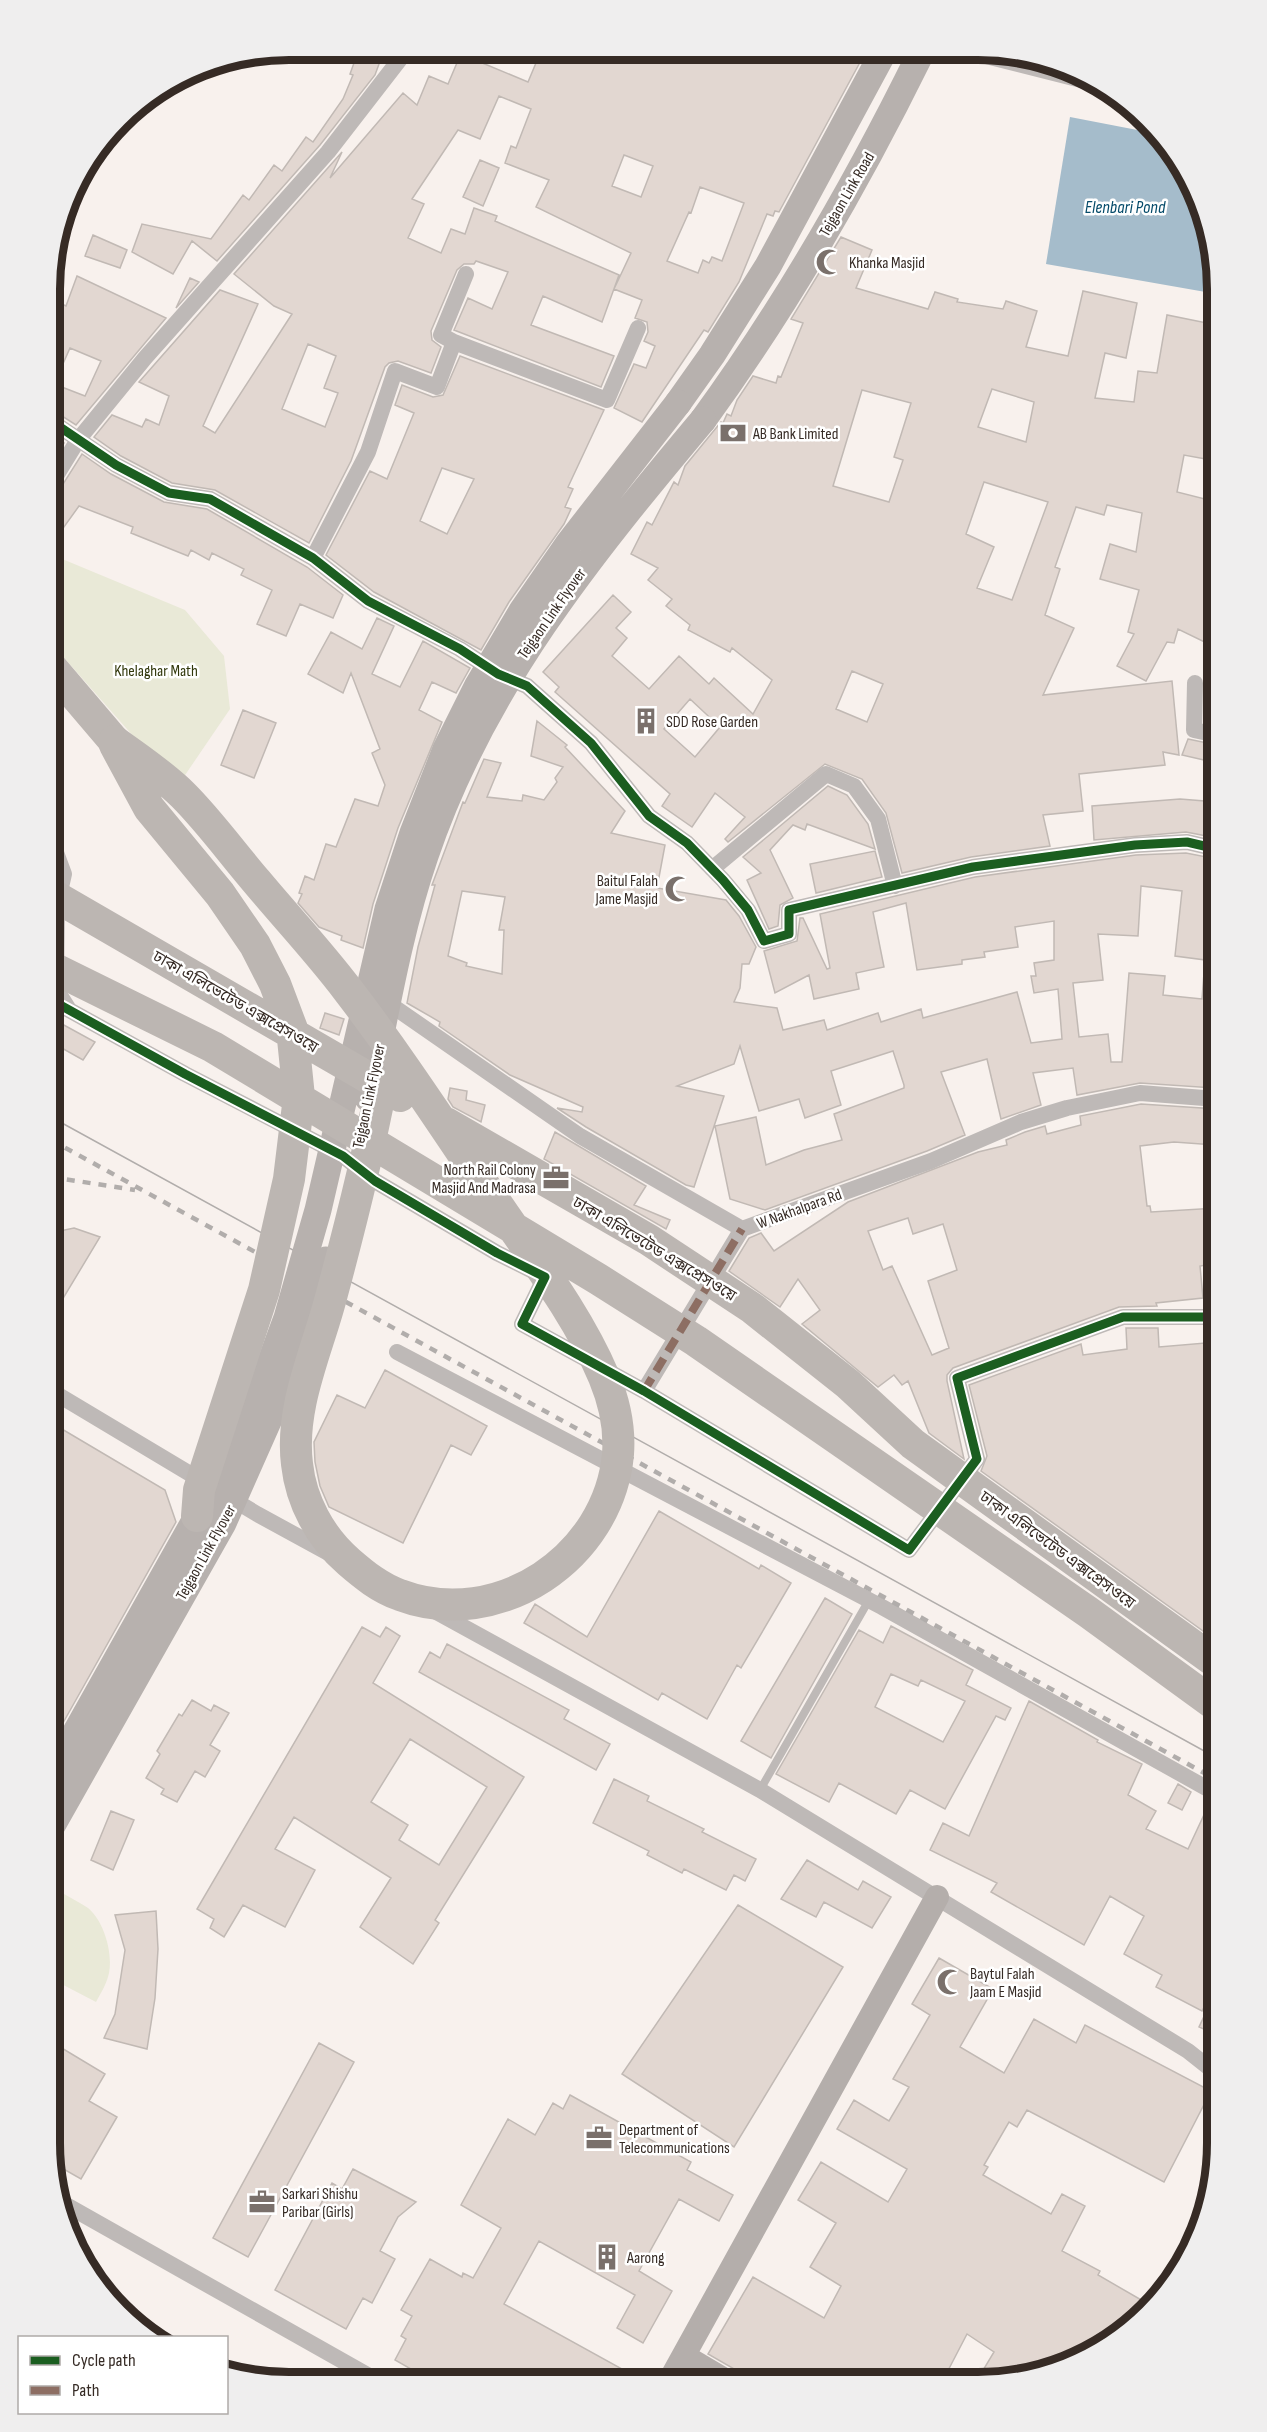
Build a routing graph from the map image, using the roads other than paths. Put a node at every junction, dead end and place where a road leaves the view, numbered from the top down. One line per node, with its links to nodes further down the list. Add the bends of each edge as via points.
1 (399, 60): 12 (street, via 328,152 145,358)
2 (880, 60): 9 (main road, Tejgaon Link Road, via 768,266)
3 (917, 60): 10 (main road, Tejgaon Link Road, via 859,173 803,268 755,348)
4 (987, 60): 5 (lane)
5 (1077, 83)
6 (466, 274): 8 (street, via 441,335)
7 (638, 328): 8 (street, via 607,400)
8 (454, 342): 14 (street, via 437,387 395,371 369,452)
9 (678, 403): 38 (main road, Tejgaon Link Flyover, bridge, via 569,543 522,611 446,749 388,909 339,1125 287,1318 251,1414)
10 (703, 420): 30 (main road, Tejgaon Link Flyover, bridge, via 604,538 542,624 489,710 425,856 397,955)
11 (60, 428): 12 (street)
12 (78, 440): 13 (street); 14 (street, via 169,493 210,499)
13 (60, 469)
14 (313, 558): 15 (street, via 369,601)
15 (498, 674): 22 (street, via 527,686 591,743 650,816 687,843); 32 (street, via 438,801 401,903)
16 (60, 678): 19 (highway)
17 (1195, 683): 18 (street, via 1194,730)
18 (1207, 733)
19 (114, 741): 30 (highway, bridge, via 183,795 346,987 359,1006 373,1024 380,1034 387,1043 394,1053 557,1294 603,1376 618,1426 618,1456 600,1515 582,1544 560,1566 538,1581 490,1599 437,1604 400,1596 368,1579 339,1554 320,1528 302,1492 296,1462 298,1415 345,1245 381,1088 385,1053 385,1044 385,1034 385,1025); 38 (highway, bridge, via 149,808 220,894 255,945 292,1029 297,1074 299,1097 289,1179 264,1290 199,1490)
20 (1207, 847): 23 (street, via 1187,842 1136,845 973,867)
21 (60, 863): 24 (street, via 64,874)
22 (712, 869): 23 (street, via 748,910 764,941 789,934 789,910); 23 (street, via 826,774 854,786 878,819)
23 (895, 886)
24 (60, 892)
25 (60, 899): 40 (highway, ঢাকা এলিভেটেড এক্সপ্রেসওয়ে, bridge, via 700,1272 848,1384 913,1444)
26 (60, 971): 41 (highway, ঢাকা এলিভেটেড এক্সপ্রেসওয়ে, bridge, via 213,1047 696,1341)
27 (60, 995): 29 (street)
28 (60, 1005): 29 (street)
29 (71, 1011): 32 (street)
30 (390, 1011): 33 (street, W Nakhalpara Rd, via 580,1136); 45 (main road, Tejgaon Link Flyover, bridge, via 339,1219 314,1301 259,1446 223,1523)
31 (1207, 1098): 33 (street, W Nakhalpara Rd, via 1140,1093 1067,1108)
32 (343, 1156): 36 (street, via 375,1181 545,1277 522,1324)
33 (742, 1229): 36 (street)
34 (1207, 1317): 36 (street, via 1123,1317 957,1378 977,1459 909,1550)
35 (397, 1352): 39 (street)
36 (644, 1391)
37 (60, 1396): 44 (street, via 257,1514)
38 (197, 1516): 42 (main road, Tejgaon Link Flyover, bridge)
39 (869, 1600): 43 (street); 44 (lane)
40 (1207, 1656)
41 (1207, 1699)
42 (60, 1760)
43 (1207, 1788)
44 (760, 1790): 46 (street)
45 (60, 1811)
46 (937, 1897): 47 (street); 49 (street)
47 (1207, 2066)
48 (69, 2207): 50 (street)
49 (684, 2356): 51 (street); 52 (street)
50 (362, 2372)
51 (675, 2372)
52 (711, 2372)

